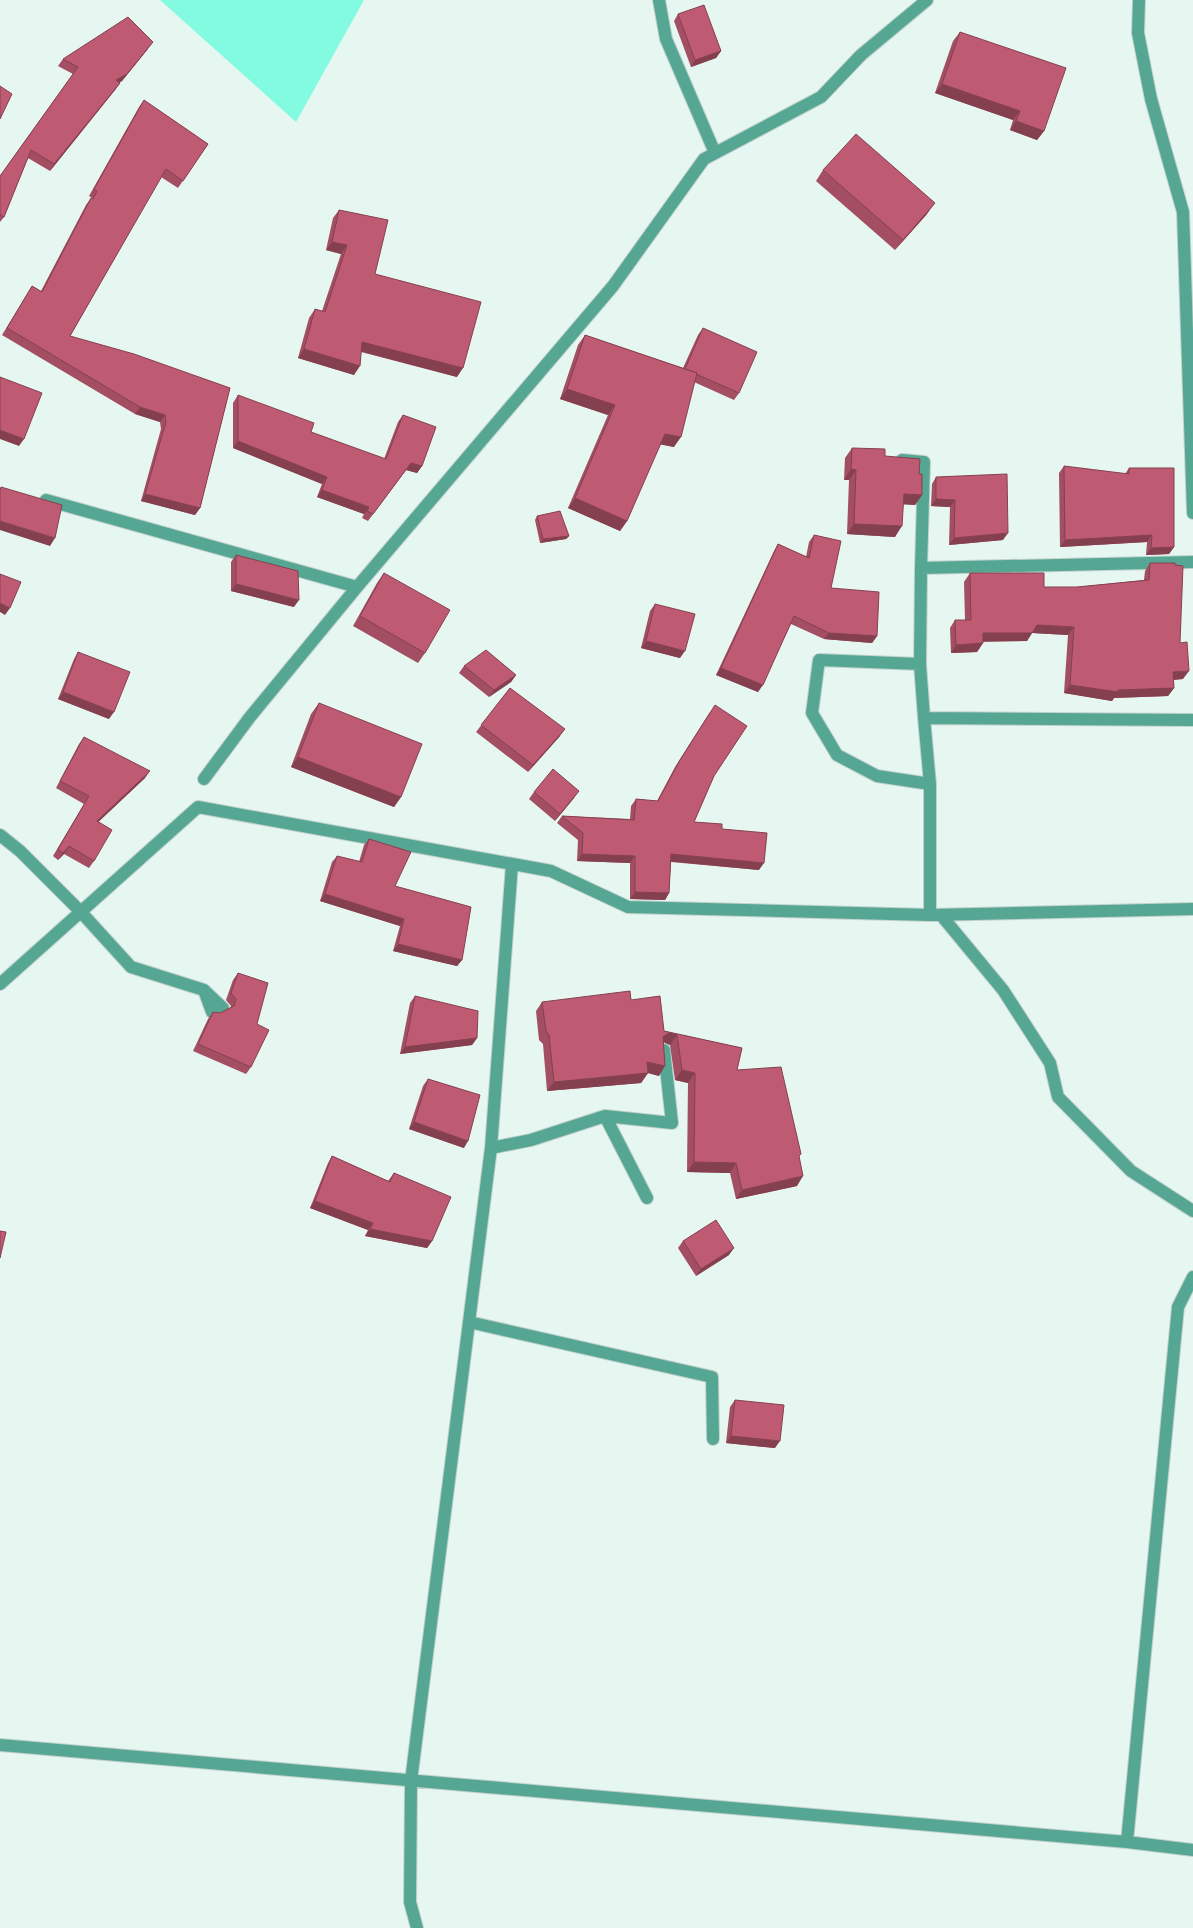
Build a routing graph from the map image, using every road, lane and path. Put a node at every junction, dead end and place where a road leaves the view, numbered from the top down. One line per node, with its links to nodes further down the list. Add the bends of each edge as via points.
1 (659, 0): 6 (street, via 666,38)
2 (910, 0): 5 (street)
3 (927, 0): 5 (street)
4 (1139, 0): 9 (street, via 1138,33 1151,100 1183,212)
5 (906, 17): 6 (street, via 821,97)
6 (715, 153): 12 (street, via 704,160 613,286)
7 (890, 459): 11 (street, via 924,462)
8 (34, 497): 12 (street)
9 (1193, 513)
10 (1193, 562): 11 (street)
11 (921, 568): 13 (street)
12 (357, 586): 16 (street)
13 (920, 664): 14 (street); 17 (street, via 819,660 812,713 837,754 877,776)
14 (924, 718): 15 (street); 17 (street)
15 (1193, 720)
16 (204, 779)
17 (930, 784): 22 (street)
18 (0, 835): 21 (street)
19 (512, 864): 21 (street, via 198,807); 22 (street, via 551,871 628,907); 27 (street)
20 (1193, 909): 22 (street)
21 (80, 911): 23 (street); 24 (street, via 131,968)
22 (935, 915): 29 (street, via 1003,990 1050,1063 1058,1097 1131,1171)
23 (0, 984)
24 (204, 990)
25 (664, 1050): 26 (street, via 672,1123)
26 (605, 1116): 27 (street, via 531,1140); 28 (street)
27 (491, 1148): 31 (street)
28 (647, 1198)
29 (1193, 1211)
30 (1193, 1277): 35 (street, via 1178,1307)
31 (469, 1322): 32 (street, via 712,1378); 34 (street)
32 (713, 1439)
33 (0, 1746): 34 (street)
34 (411, 1781): 35 (street); 37 (street, via 410,1902)
35 (1127, 1842): 36 (street)
36 (1193, 1850)
37 (417, 1928)

